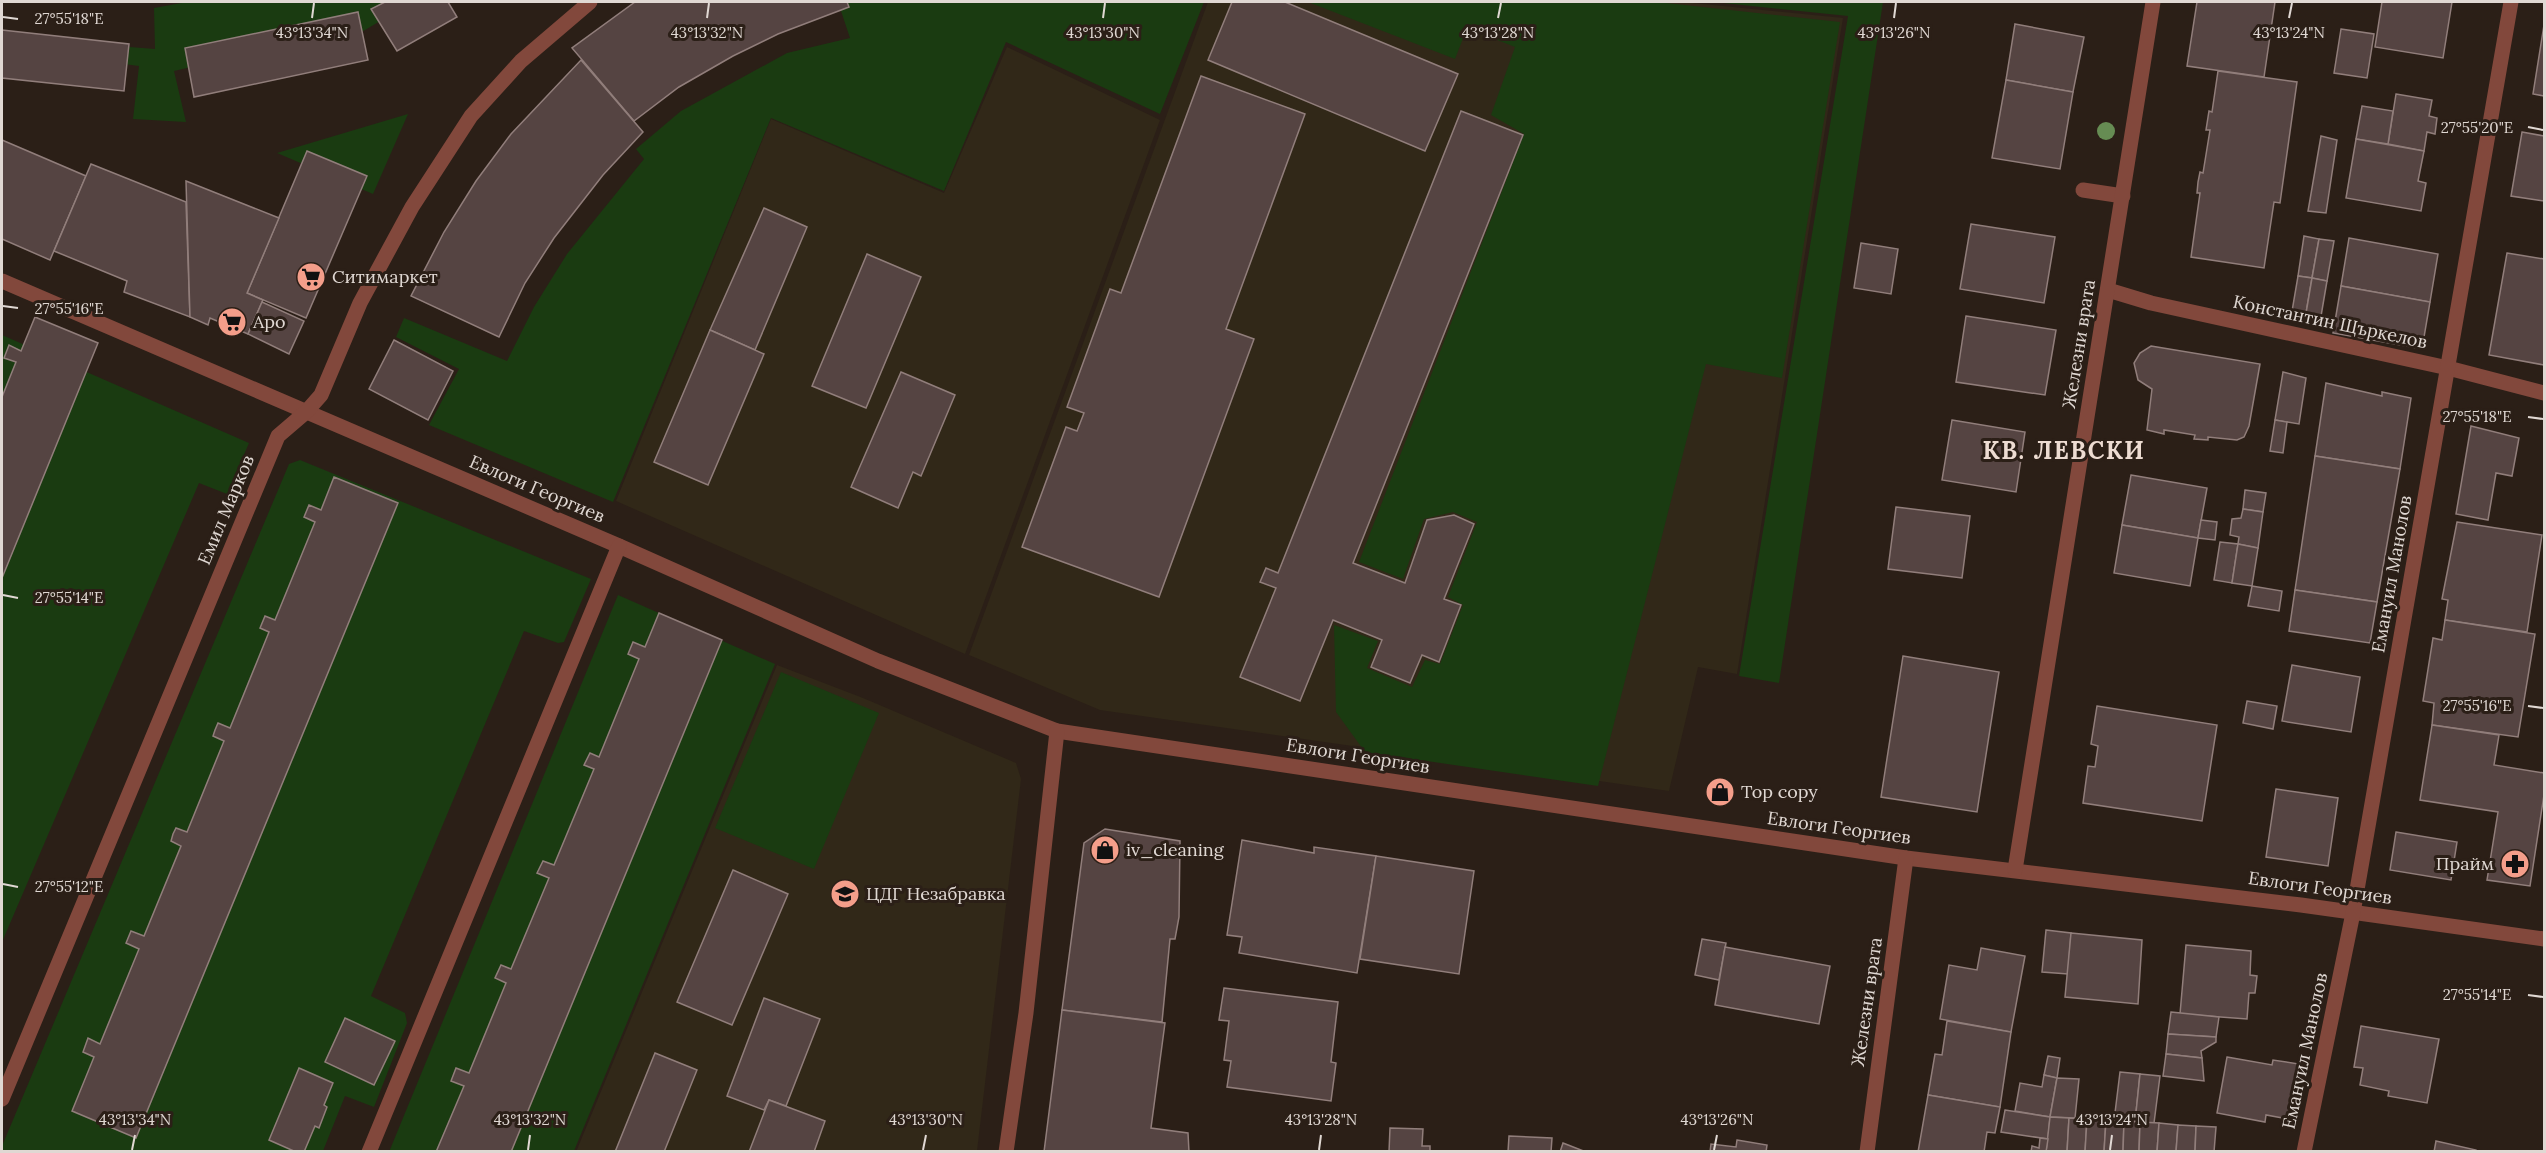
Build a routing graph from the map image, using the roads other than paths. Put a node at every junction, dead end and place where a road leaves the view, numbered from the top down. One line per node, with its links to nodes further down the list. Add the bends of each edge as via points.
1 (590, 2): 10 (street, Емил Марков, via 521,61 471,116 412,207 360,303 321,395)
2 (2153, 2): 5 (street, Железни врата)
3 (2511, 2): 8 (street, Емануил Манолов)
4 (2083, 190): 5 (street)
5 (2122, 196): 7 (street, Железни врата)
6 (2, 281): 10 (street, Евлоги Георгиев)
7 (2108, 290): 8 (street, Константин Щъркелов, via 2151,303); 14 (street, Железни врата)
8 (2448, 368): 9 (street, Константин Щъркелов); 15 (street, Емануил Манолов)
9 (2544, 393)
10 (306, 412): 11 (street, Евлоги Георгиев); 17 (street, Емил Марков, via 278,436)
11 (619, 546): 12 (street, Евлоги Георгиев, via 878,661); 18 (street)
12 (1057, 731): 13 (street, Евлоги Георгиев); 19 (street, via 1026,1013)
13 (1906, 858): 14 (street, Евлоги Георгиев); 20 (street, Железни врата)
14 (2015, 870): 15 (street, Евлоги Георгиев)
15 (2353, 913): 16 (street, Евлоги Георгиев); 21 (street, Емануил Манолов)
16 (2544, 939)
17 (2, 1099)
18 (369, 1152)
19 (1006, 1152)
20 (1867, 1152)
21 (2304, 1152)

